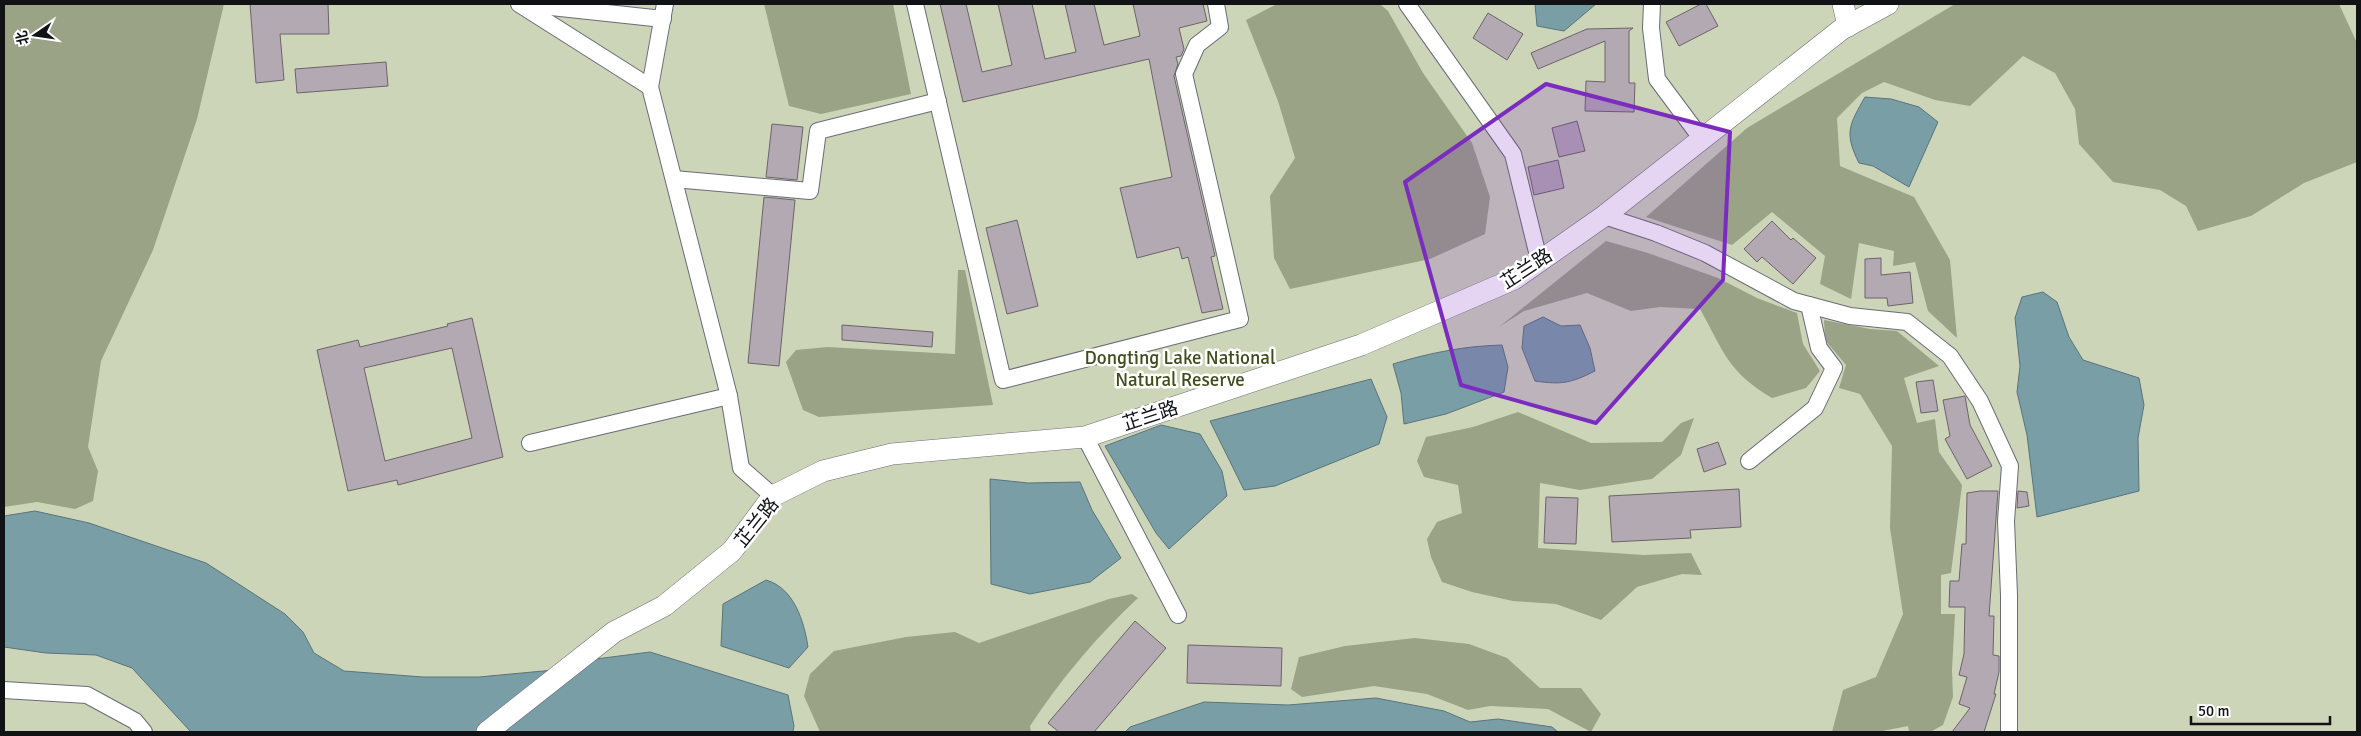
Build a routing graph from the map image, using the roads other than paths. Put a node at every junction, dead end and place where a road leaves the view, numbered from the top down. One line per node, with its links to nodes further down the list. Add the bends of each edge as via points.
1 (519, 4): 8 (street); 10 (street)
2 (915, 4): 11 (street)
3 (1216, 4): 11 (street, via 1220,27 1198,45 1184,74 1240,319 1003,380)
4 (1407, 4): 15 (street, via 1513,154)
5 (1652, 4): 12 (street, via 1651,28 1657,79)
6 (1843, 4): 9 (street)
7 (1888, 4): 9 (street, 芷兰路)
8 (664, 11): 10 (street)
9 (1848, 26): 12 (street, 芷兰路)
10 (650, 87): 13 (street)
11 (938, 101): 13 (street, via 818,131 810,191)
12 (1701, 138): 14 (street, 芷兰路)
13 (674, 180): 17 (street)
14 (1604, 216): 15 (street, 芷兰路); 16 (street, via 1705,253 1794,301)
15 (1539, 260): 18 (street, 芷兰路, via 1514,279 1361,345)
16 (1809, 305): 20 (street, via 1819,348 1834,368 1815,408); 26 (street, via 1850,316 1907,322 1950,356 1980,401 2007,458 2010,466 2006,521)
17 (729, 396): 19 (street); 21 (street, via 741,468)
18 (1085, 437): 21 (street, 芷兰路, via 892,454 823,471); 22 (street)
19 (530, 443)
20 (1749, 461)
21 (773, 496): 25 (street, 芷兰路, via 732,551 664,606 614,632)
22 (1178, 615)
23 (4, 690): 24 (street, via 87,694 135,721)
24 (144, 732)
25 (487, 732)
26 (2008, 732)

